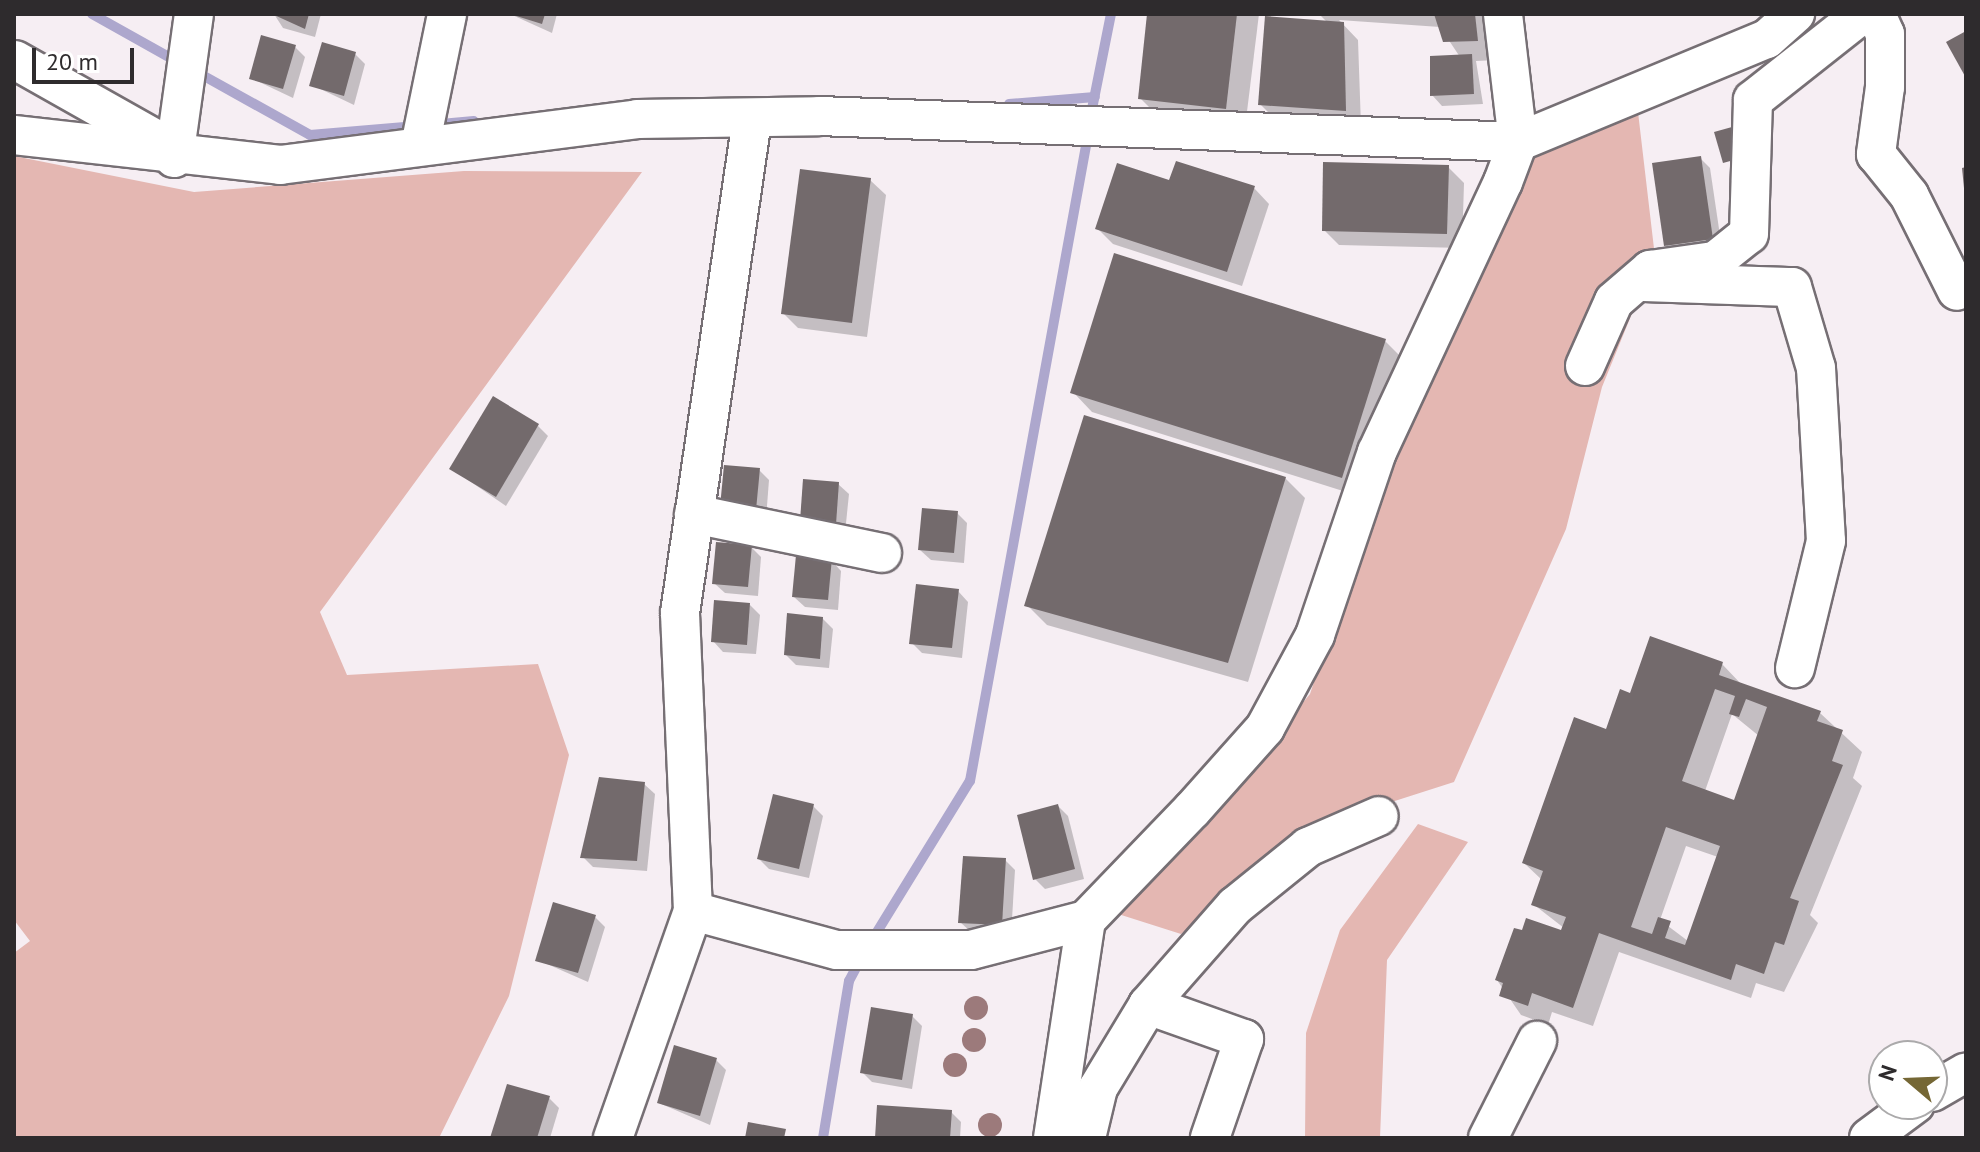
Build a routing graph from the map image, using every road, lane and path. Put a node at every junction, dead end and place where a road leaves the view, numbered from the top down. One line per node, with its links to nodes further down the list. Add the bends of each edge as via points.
1 (447, 14): 11 (street)
2 (1503, 14): 10 (street)
3 (1795, 14): 10 (street, via 1740,51)
4 (1862, 14): 13 (street, via 1753,100 1749,234 1715,261 1650,270)
5 (1876, 14): 14 (street, via 1885,34 1885,87 1876,154 1909,195)
6 (191, 28): 12 (street)
7 (15, 60): 12 (street)
8 (752, 119): 10 (street); 11 (street, via 637,119); 16 (street)
9 (14, 135): 12 (street)
10 (1518, 142): 21 (street, via 1377,452 1315,635 1265,728)
11 (421, 145): 12 (street, via 280,165)
12 (174, 154)
13 (1641, 282): 15 (street, via 1614,301); 18 (street, via 1792,287 1816,368 1826,541)
14 (1957, 291)
15 (1585, 366)
16 (694, 514): 17 (street); 20 (street, via 680,613)
17 (882, 553)
18 (1795, 668)
19 (1379, 816): 22 (street, via 1296,856 1235,906)
20 (693, 911): 21 (street, via 842,950 971,950); 27 (street)
21 (1086, 920): 28 (street)
22 (1148, 1005): 29 (street, via 1098,1088); 30 (street, via 1244,1039)
23 (1537, 1041): 31 (street)
24 (1966, 1072): 25 (street)
25 (1948, 1083)
26 (1893, 1120): 32 (street)
27 (613, 1138)
28 (1053, 1138)
29 (1086, 1138)
30 (1210, 1138)
31 (1488, 1138)
32 (1869, 1138)

